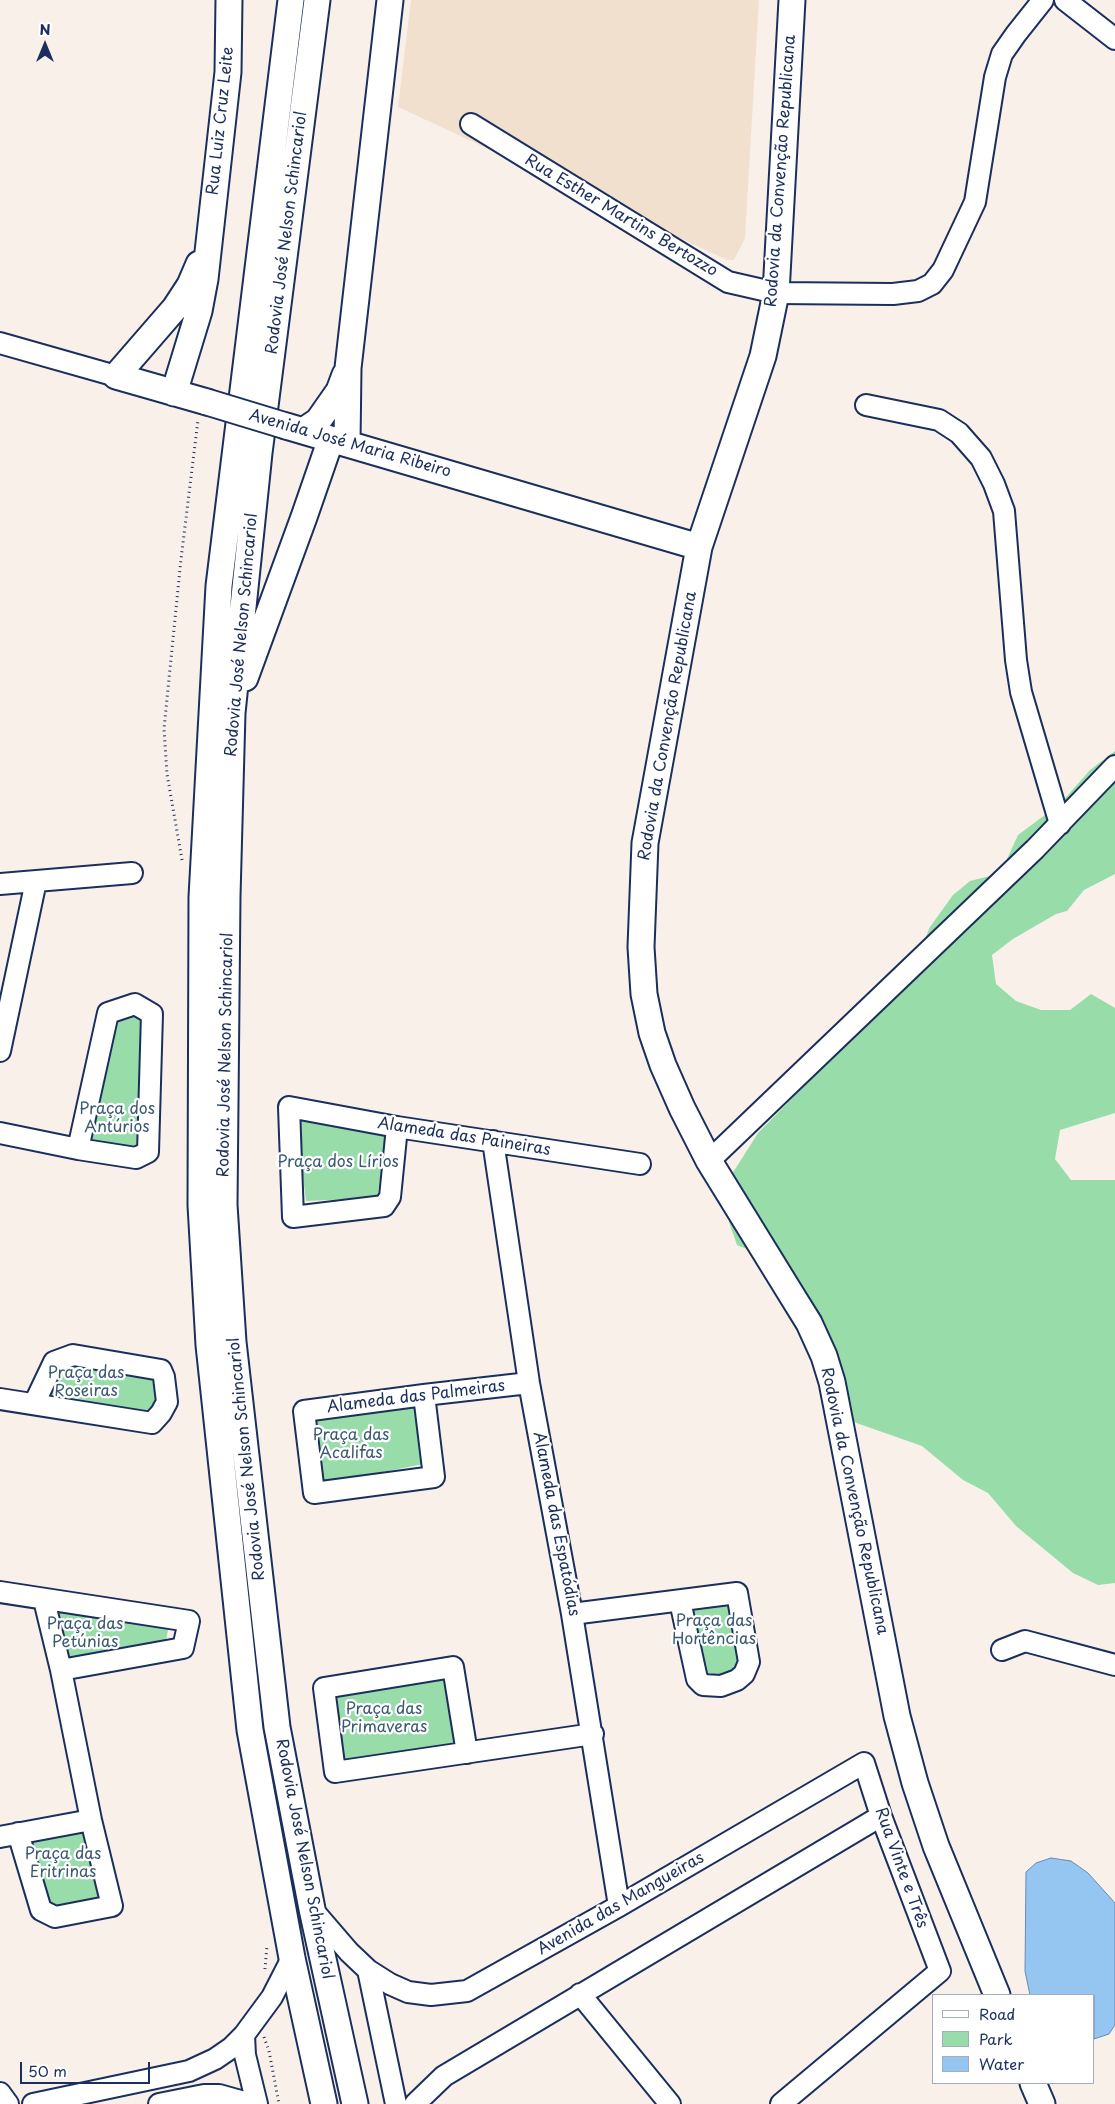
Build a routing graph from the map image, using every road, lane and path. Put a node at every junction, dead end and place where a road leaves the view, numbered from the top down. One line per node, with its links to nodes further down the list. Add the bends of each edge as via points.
1 (229, 0): 10 (main road, Rua Luiz Cruz Leite, via 228,72)
2 (290, 0): 53 (main road, Rodovia José Nelson Schincariol, via 219,586 202,897 201,1205 210,1345 250,1730)
3 (317, 0): 20 (main road, Rodovia José Nelson Schincariol, via 258,453)
4 (390, 0): 13 (main road)
5 (792, 0): 11 (main road, Rodovia da Convenção Republicana)
6 (1043, 0): 11 (street, Rua Esther Martins Bertozzo, via 1002,54 995,77 975,202 943,270 932,284 918,291 893,294)
7 (1065, 0): 8 (street)
8 (1115, 39)
9 (471, 124): 11 (street, Rua Esther Martins Bertozzo, via 728,282)
10 (208, 242): 14 (main road, Rua Luiz Cruz Leite, via 190,285 175,308); 15 (main road, Rua Luiz Cruz Leite, via 203,292)
11 (776, 293): 19 (main road, Rodovia da Convenção Republicana, via 763,356)
12 (0, 344): 14 (street, Avenida José Maria Ribeiro)
13 (348, 368): 17 (main road, via 339,391 318,421); 18 (main road)
14 (116, 376): 15 (main road, Avenida José Maria Ribeiro)
15 (174, 393): 17 (main road, Avenida José Maria Ribeiro, bridge)
16 (866, 405): 22 (street, via 939,420 959,432 981,458 994,484 1004,511 1021,692)
17 (294, 429): 18 (main road, Avenida José Maria Ribeiro)
18 (339, 441): 19 (main road, Avenida José Maria Ribeiro); 20 (main road, via 304,517)
19 (699, 546): 32 (main road, Rodovia da Convenção Republicana, via 645,843 641,947 644,994 652,1033 663,1065)
20 (232, 713): 52 (main road, Rodovia José Nelson Schincariol, via 227,887 225,1225 233,1342 277,1727)
21 (1115, 766): 22 (street)
22 (1060, 824): 32 (street)
23 (132, 873): 24 (street)
24 (36, 881): 25 (street); 26 (street)
25 (0, 884)
26 (5, 1007): 27 (street)
27 (0, 1051)
28 (397, 1127): 28 (street, Alameda das Paineiras, via 289,1107 293,1216 384,1206 390,1197); 30 (street, Alameda das Paineiras)
29 (0, 1133): 31 (street)
30 (493, 1142): 33 (street, Alameda das Paineiras); 34 (street, Alameda das Espatódias)
31 (78, 1149): 31 (street, via 136,1158 148,1152 152,1014 134,1004 108,1013)
32 (708, 1161): 56 (main road, Rodovia da Convenção Republicana, via 809,1323 824,1356 832,1382 897,1716 915,1784 936,1846)
33 (640, 1164)
34 (529, 1383): 35 (street, Alameda das Palmeiras); 41 (street, Alameda das Espatódias)
35 (424, 1396): 35 (street, Alameda das Palmeiras, via 304,1411 314,1493 434,1478)
36 (0, 1400): 37 (street)
37 (34, 1404): 37 (street, via 152,1423 167,1402 161,1370 73,1355 54,1362)
38 (0, 1592): 39 (street)
39 (44, 1600): 44 (street); 44 (street, via 190,1621 182,1648)
40 (680, 1601): 40 (street, via 737,1593 748,1662 744,1674 737,1680 720,1686 704,1685 697,1679); 41 (street)
41 (572, 1614): 45 (street, Alameda das Espatódias)
42 (1002, 1650): 43 (street, via 1025,1641)
43 (1115, 1665)
44 (61, 1670): 49 (street)
45 (593, 1734): 46 (street); 51 (street, Alameda das Espatódias)
46 (467, 1753): 46 (street, via 335,1772 324,1688 453,1667)
47 (864, 1763): 48 (street, Rua Vinte e Três); 51 (street, Avenida das Mangueiras)
48 (881, 1816): 55 (street); 70 (street, Rua Vinte e Três, via 940,1971)
49 (91, 1820): 50 (street); 50 (street, via 112,1906 55,1917 41,1910)
50 (9, 1835)
51 (619, 1906): 54 (street, Avenida das Mangueiras, via 467,1991 431,1995 408,1992)
52 (312, 1909): 54 (street, Avenida das Mangueiras); 66 (main road, Rodovia José Nelson Schincariol)
53 (292, 1958): 57 (street, via 272,1997); 65 (main road, Rodovia José Nelson Schincariol)
54 (368, 1970): 67 (street)
55 (580, 1994): 68 (street, via 444,2076); 69 (street)
56 (997, 1994)
57 (244, 2035): 61 (street, via 215,2059 189,2071); 64 (street, via 245,2054)
58 (1033, 2084): 71 (main road)
59 (0, 2093): 60 (street)
60 (8, 2104)
61 (33, 2104)
62 (159, 2104): 63 (street, via 204,2095 219,2095)
63 (251, 2104)
64 (257, 2104)
65 (324, 2104)
66 (355, 2104)
67 (396, 2104)
68 (415, 2104)
69 (670, 2104)
70 (781, 2104)
71 (1042, 2104)

